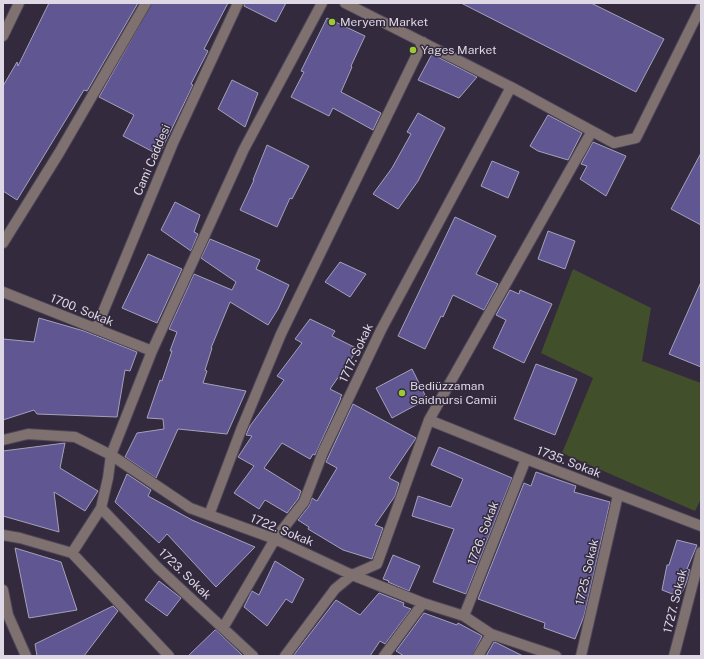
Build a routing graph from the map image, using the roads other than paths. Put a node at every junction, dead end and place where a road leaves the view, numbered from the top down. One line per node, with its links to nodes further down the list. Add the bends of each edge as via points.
1 (19, 3): 7 (street)
2 (146, 3): 11 (street, via 59,153)
3 (238, 3): 13 (street, Cami Caddesi, via 173,143)
4 (322, 3): 14 (street, via 244,149)
5 (346, 3): 8 (street)
6 (701, 7): 10 (street, via 636,138 614,143)
7 (3, 36)
8 (423, 42): 9 (street); 21 (street, via 281,334)
9 (511, 87): 10 (street); 24 (street, 1717. Sokak, via 381,330 323,452 304,502)
10 (592, 131): 15 (street)
11 (3, 243)
12 (3, 292): 13 (street, 1700. Sokak)
13 (96, 330): 14 (street, 1700. Sokak)
14 (152, 351): 17 (street)
15 (429, 420): 18 (street, 1735. Sokak); 27 (street, via 377,564)
16 (3, 440): 17 (street, 1722. Sokak, via 28,434 75,437)
17 (111, 455): 20 (street); 21 (street, 1722. Sokak, via 190,508)
18 (526, 459): 19 (street, 1735. Sokak); 31 (street, 1726. Sokak)
19 (618, 495): 22 (street, 1735. Sokak); 41 (street, 1725. Sokak)
20 (100, 508): 26 (street); 32 (street, 1723. Sokak, via 158,568)
21 (209, 515): 24 (street, 1722. Sokak)
22 (701, 526)
23 (3, 535): 26 (street)
24 (275, 539): 27 (street, 1722. Sokak); 32 (street, 1717. Sokak)
25 (701, 552): 42 (street, 1727. Sokak)
26 (72, 554): 35 (street)
27 (352, 574): 29 (street, 1722. Sokak); 37 (street, via 335,590)
28 (3, 590): 30 (street)
29 (423, 604): 31 (street, 1722. Sokak); 38 (street)
30 (6, 615): 34 (street)
31 (464, 616): 33 (street, 1722. Sokak)
32 (223, 628): 36 (street, 1723. Sokak)
33 (491, 634): 39 (street); 40 (street, 1722. Sokak)
34 (26, 656)
35 (168, 656)
36 (253, 656)
37 (285, 656)
38 (384, 656)
39 (478, 656)
40 (556, 656)
41 (581, 656)
42 (674, 656)

